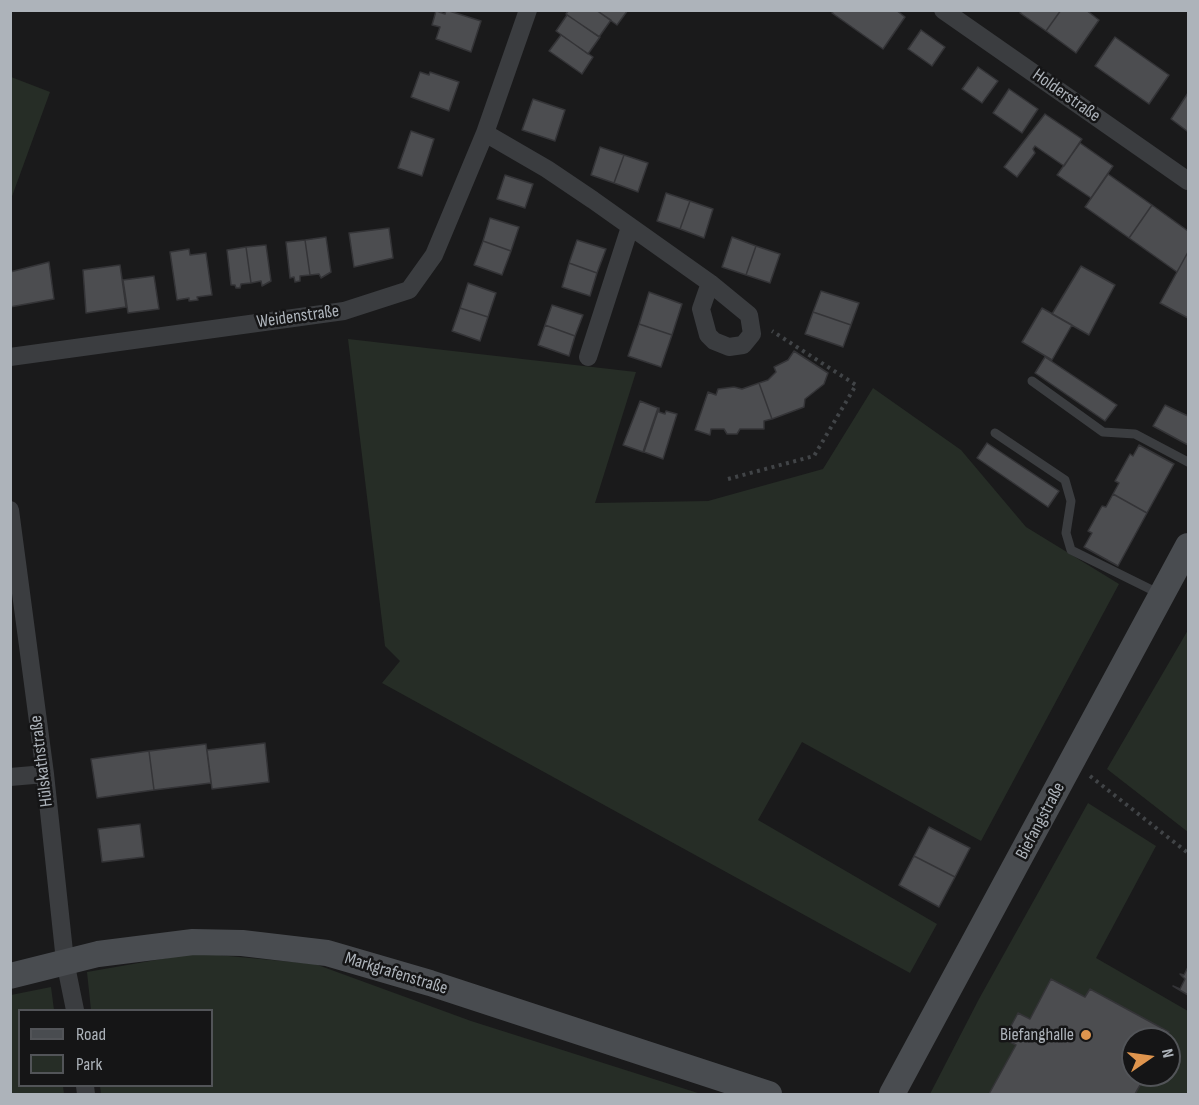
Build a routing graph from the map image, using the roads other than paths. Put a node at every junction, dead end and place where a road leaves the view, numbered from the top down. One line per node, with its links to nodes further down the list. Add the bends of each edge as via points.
1 (528, 10): 3 (street, Weidenstraße)
2 (943, 10): 4 (street, Holderstraße)
3 (484, 133): 5 (street, via 547,169); 7 (street, Weidenstraße, via 434,255 409,290 344,311)
4 (1188, 181)
5 (630, 226): 6 (street); 8 (street)
6 (710, 283): 6 (street, via 749,315 752,334 743,345 729,347 714,341 704,325 701,309)
7 (10, 357)
8 (588, 357)
9 (1032, 381): 11 (lane, via 1103,432 1135,434)
10 (995, 433): 14 (lane, via 1065,480 1071,501 1066,533 1071,550)
11 (1188, 462)
12 (10, 510): 15 (street, Hülskathstraße)
13 (1188, 546): 14 (main road, Biefangstraße)
14 (1162, 595): 21 (main road, Biefangstraße)
15 (45, 774): 16 (street); 17 (street, Hülskathstraße)
16 (10, 777)
17 (65, 961): 18 (main road, Markgrafenstraße); 19 (street, Hülskathstraße); 20 (main road, Markgrafenstraße, via 134,947 193,942 242,943 327,953)
18 (10, 976)
19 (75, 1009)
20 (770, 1095)
21 (892, 1095)

